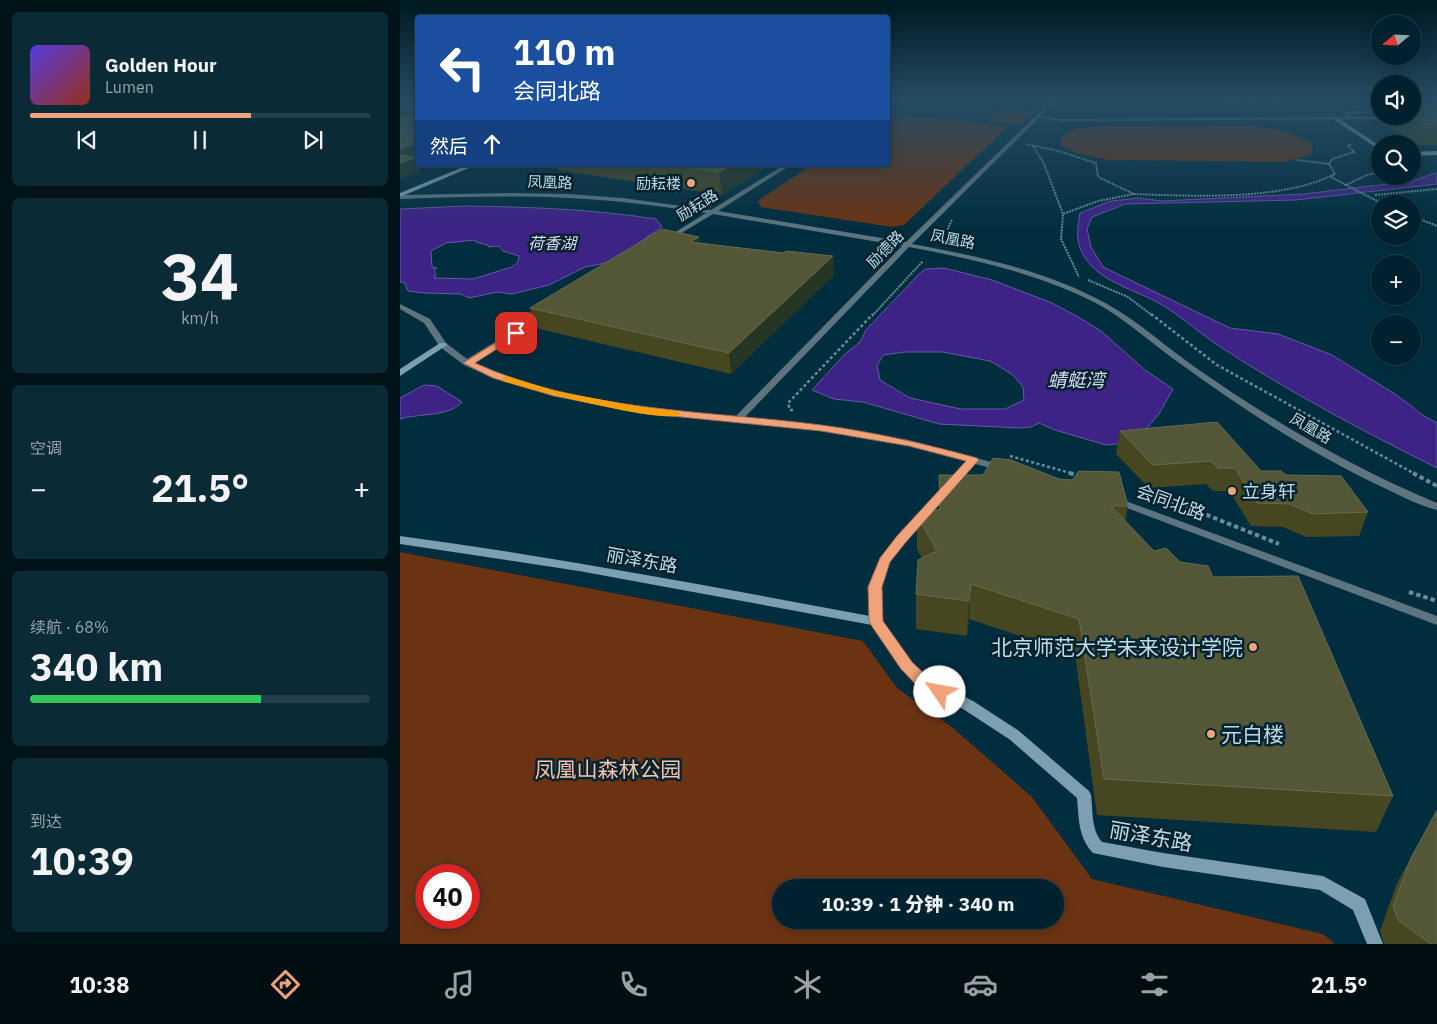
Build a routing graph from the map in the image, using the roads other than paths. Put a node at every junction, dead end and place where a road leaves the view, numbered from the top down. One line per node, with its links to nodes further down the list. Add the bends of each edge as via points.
1 (1011, 143): 9 (street, 励德路)
2 (1437, 153): 3 (street)
3 (1421, 154)
4 (468, 167): 6 (street)
5 (785, 167): 7 (street, 励耘路)
6 (400, 196): 7 (street, 凤凰路, via 549,195 623,200)
7 (711, 212): 8 (street, 励耘路); 9 (street, 凤凰路)
8 (661, 244)
9 (908, 244): 15 (street, 励德路); 19 (street, 凤凰路, via 972,256 1036,275 1093,299 1142,331 1178,360 1282,427 1409,497)
10 (400, 306): 12 (street, via 427,321)
11 (552, 311): 13 (street)
12 (443, 345): 13 (street); 14 (street)
13 (467, 363): 15 (street, via 496,376 554,393 641,410)
14 (400, 373)
15 (737, 420): 16 (street, via 821,428 909,443)
16 (973, 460): 17 (street); 21 (street, via 884,561 875,587)
17 (1010, 470)
18 (1103, 497): 22 (street, 会同北路)
19 (1437, 507)
20 (400, 540): 21 (street, 丽泽东路)
21 (876, 621): 23 (street, 丽泽东路, via 907,666 926,686 968,705 1014,735 1084,795 1087,829 1098,848 1323,883 1359,905)
22 (1437, 621)
23 (1375, 944)

